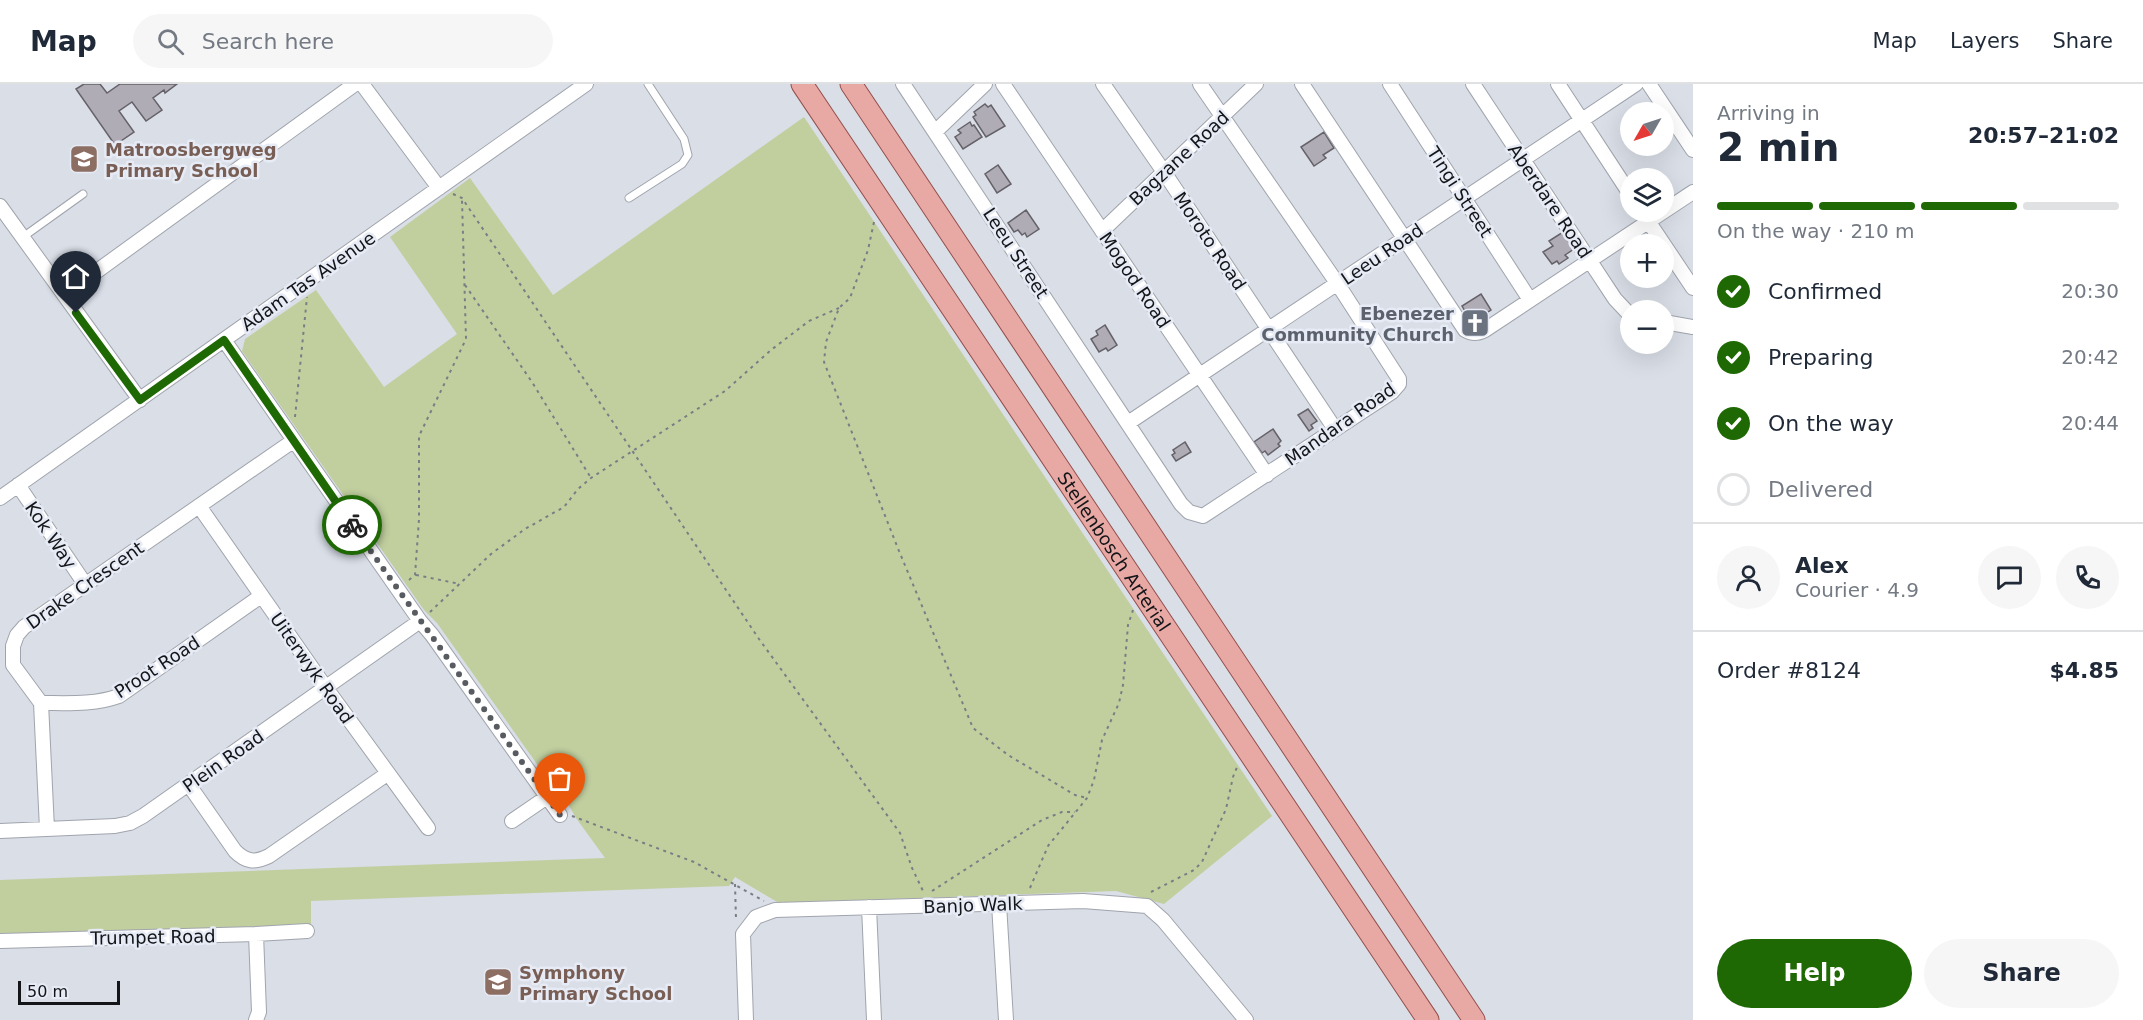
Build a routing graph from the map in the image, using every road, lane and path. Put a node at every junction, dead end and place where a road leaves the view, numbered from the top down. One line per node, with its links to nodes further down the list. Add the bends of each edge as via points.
1 (356, 84): 45 (street)
2 (362, 84): 26 (street)
3 (586, 84): 26 (street, Adam Tas Avenue)
4 (648, 84): 30 (lane, via 684,139 688,155 682,164)
5 (802, 84): 100 (main road, Stellenbosch Arterial)
6 (851, 84): 101 (main road)
7 (903, 84): 21 (street, Leeu Street)
8 (985, 84): 21 (street)
9 (1003, 84): 37 (street, Mogod Road)
10 (1103, 84): 24 (street, Moroto Road)
11 (1200, 84): 19 (street, Mandara Road)
12 (1256, 84): 19 (street, Bagzane Road)
13 (1302, 84): 39 (street)
14 (1390, 84): 31 (street, Tingi Street)
15 (1473, 84): 23 (street, Aberdare Road)
16 (1558, 84): 20 (street)
17 (1636, 84): 20 (street, Leeu Road)
18 (1649, 84): 22 (street)
19 (1222, 117): 24 (street, Bagzane Road); 42 (street, Mandara Road)
20 (1582, 120): 23 (street, Leeu Road); 25 (street)
21 (935, 132): 55 (street, Leeu Street)
22 (1693, 150)
23 (1523, 159): 31 (street, Leeu Road); 40 (street, Aberdare Road)
24 (1164, 172): 37 (street, Bagzane Road); 51 (street, Moroto Road)
25 (1620, 179)
26 (439, 188): 29 (path); 41 (street, Adam Tas Avenue)
27 (1693, 192): 32 (street)
28 (83, 194): 38 (lane)
29 (462, 198): 43 (path); 58 (path)
30 (629, 198)
31 (1464, 199): 39 (street, Leeu Road); 46 (street, Tingi Street)
32 (1674, 202)
33 (0, 206): 38 (street)
34 (876, 220): 48 (path, via 850,298)
35 (1639, 222): 40 (street)
36 (1648, 222): 44 (street)
37 (1102, 231): 53 (street, Mogod Road)
38 (23, 237): 45 (street)
39 (1405, 238): 42 (street, Leeu Road); 46 (street, via 1469,332 1485,330)
40 (1590, 261): 46 (street); 47 (street, Aberdare Road)
41 (308, 280): 52 (street, Adam Tas Avenue); 57 (path)
42 (1338, 283): 51 (street, Leeu Road); 56 (street, Mandara Road, via 1396,373 1399,384)
43 (464, 284): 60 (path, via 532,382); 64 (path, via 466,339 419,436)
44 (1693, 288)
45 (64, 295): 54 (street)
46 (1530, 300)
47 (1620, 304)
48 (839, 308): 58 (path, via 809,321 725,391); 77 (path, via 826,342 824,362 973,728 1008,755 1075,795)
49 (1674, 324): 50 (street)
50 (1693, 327)
51 (1269, 329): 53 (street, Leeu Road); 56 (street, Moroto Road)
52 (224, 340): 54 (street, Adam Tas Avenue); 57 (street)
53 (1199, 375): 55 (street, Leeu Road); 59 (street, Mogod Road)
54 (140, 400): 61 (street, Adam Tas Avenue)
55 (1128, 423): 59 (street, Mandara Road, via 1181,504 1198,516 1209,514)
56 (1335, 429): 59 (street, Mandara Road)
57 (293, 441): 63 (street, Drake Crescent); 67 (street)
58 (632, 450): 60 (path); 78 (path, via 759,639 900,833 925,896 1042,820 1062,812)
59 (1267, 475)
60 (591, 478): 66 (path, via 564,507 491,554)
61 (18, 485): 62 (street, Adam Tas Avenue); 65 (street, Kok Way)
62 (0, 498)
63 (199, 506): 65 (street, Drake Crescent); 68 (street, Uiterwyk Road)
64 (415, 575): 66 (path); 67 (path)
65 (84, 584): 72 (street, Drake Crescent, via 24,627 13,646 13,665)
66 (460, 584): 70 (path)
67 (399, 591): 70 (street)
68 (261, 596): 71 (street, Uiterwyk Road); 72 (street, Proot Road, via 119,696 92,702)
69 (1133, 607): 77 (path, via 1119,703 1102,740)
70 (420, 621): 71 (street, Plein Road); 76 (street)
71 (326, 688): 74 (street, Uiterwyk Road); 75 (street, Plein Road)
72 (41, 703): 83 (street)
73 (1238, 764): 89 (path, via 1226,809 1202,862 1149,893)
74 (387, 774): 75 (street, via 268,856 251,862 236,851); 82 (street, Uiterwyk Road)
75 (189, 785): 83 (street, Plein Road, via 130,823)
76 (547, 797): 79 (street); 81 (street)
77 (1087, 798): 78 (path)
78 (1075, 812): 87 (path, via 1048,846 1029,892)
79 (560, 815)
80 (576, 816): 85 (path, via 694,862)
81 (512, 821)
82 (428, 828)
83 (47, 829): 84 (street, Plein Road)
84 (0, 831)
85 (735, 884): 86 (path); 91 (path)
86 (768, 903)
87 (1030, 903): 88 (street, Banjo Walk); 89 (street, Banjo Walk, via 1083,901)
88 (999, 904): 90 (street, Banjo Walk); 98 (street)
89 (1147, 906): 99 (street)
90 (869, 907): 96 (street, Banjo Walk, via 775,910 756,917 743,934); 97 (street)
91 (736, 928)
92 (307, 931): 93 (street, Trumpet Road)
93 (256, 934): 94 (street, Trumpet Road); 95 (street)
94 (0, 940)
95 (256, 1020)
96 (747, 1020)
97 (874, 1020)
98 (1006, 1020)
99 (1246, 1020)
100 (1428, 1020)
101 (1474, 1020)

